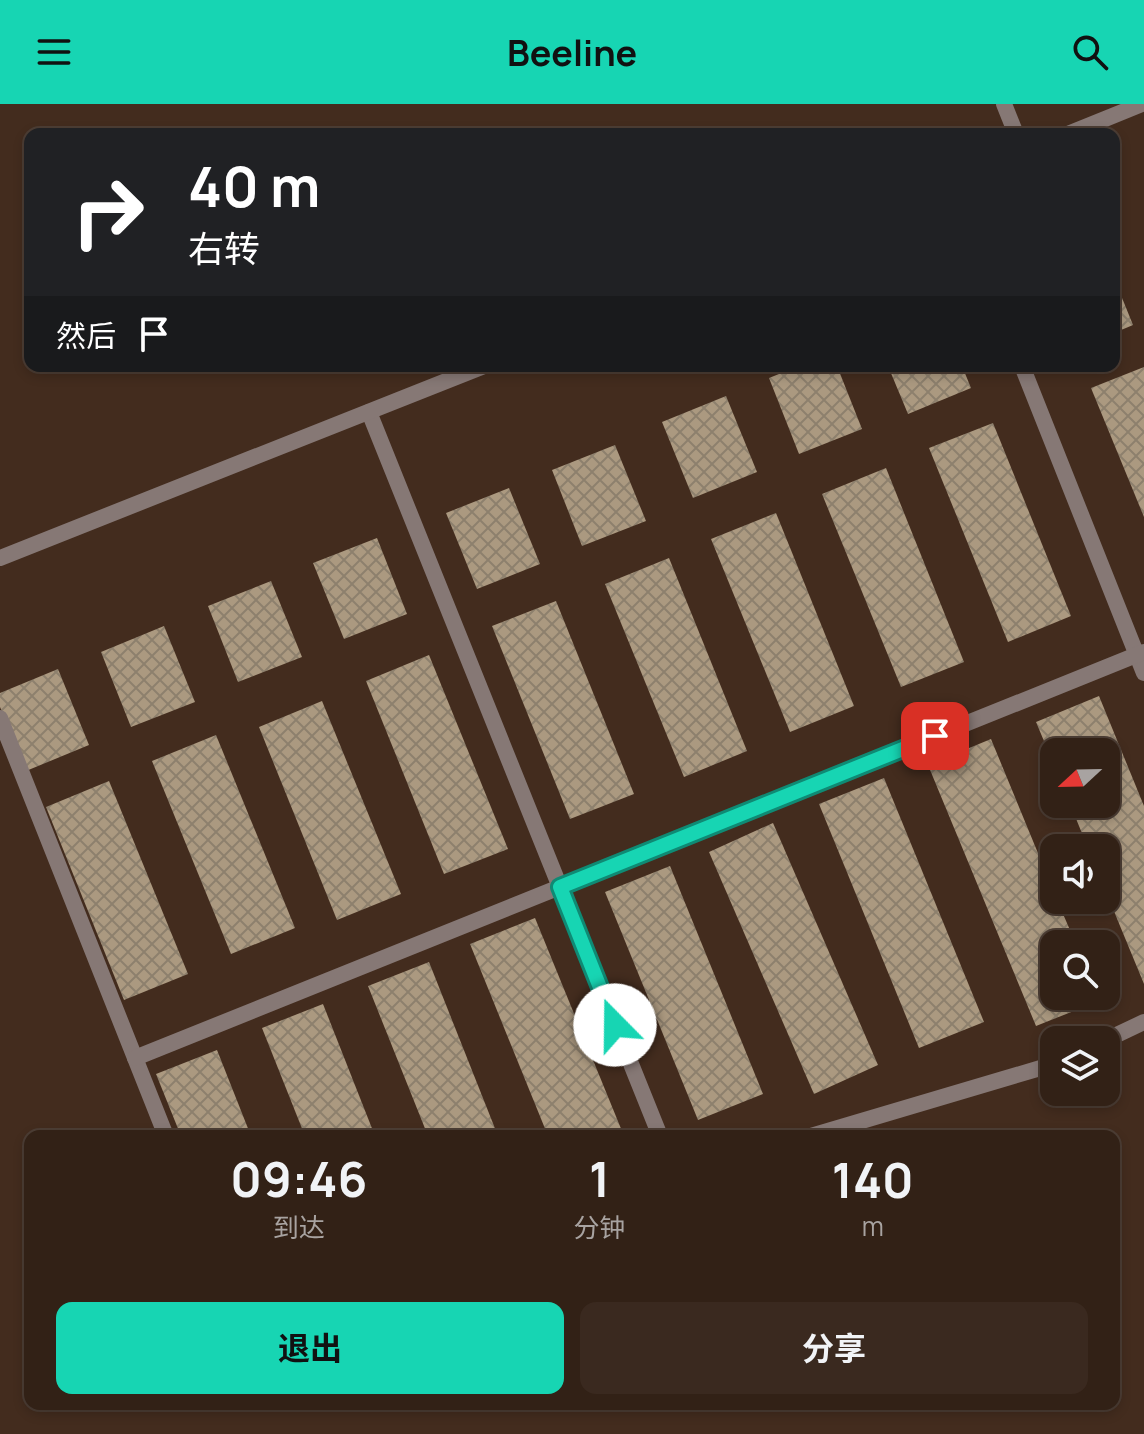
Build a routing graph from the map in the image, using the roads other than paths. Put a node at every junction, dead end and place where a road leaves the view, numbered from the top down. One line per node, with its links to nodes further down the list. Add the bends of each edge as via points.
1 (1004, 104): 3 (lane)
2 (1142, 104): 4 (lane)
3 (1014, 128)
4 (1083, 128)
5 (469, 372): 7 (lane)
6 (1024, 372): 9 (lane)
7 (369, 412): 8 (lane); 12 (lane)
8 (0, 558)
9 (1140, 654): 10 (lane); 12 (lane)
10 (1144, 673)
11 (0, 718): 15 (lane)
12 (560, 887): 15 (lane); 18 (lane)
13 (1144, 1022): 14 (lane)
14 (1120, 1033)
15 (135, 1058): 17 (lane)
16 (1040, 1068): 19 (lane)
17 (164, 1130)
18 (658, 1130)
19 (831, 1130)

